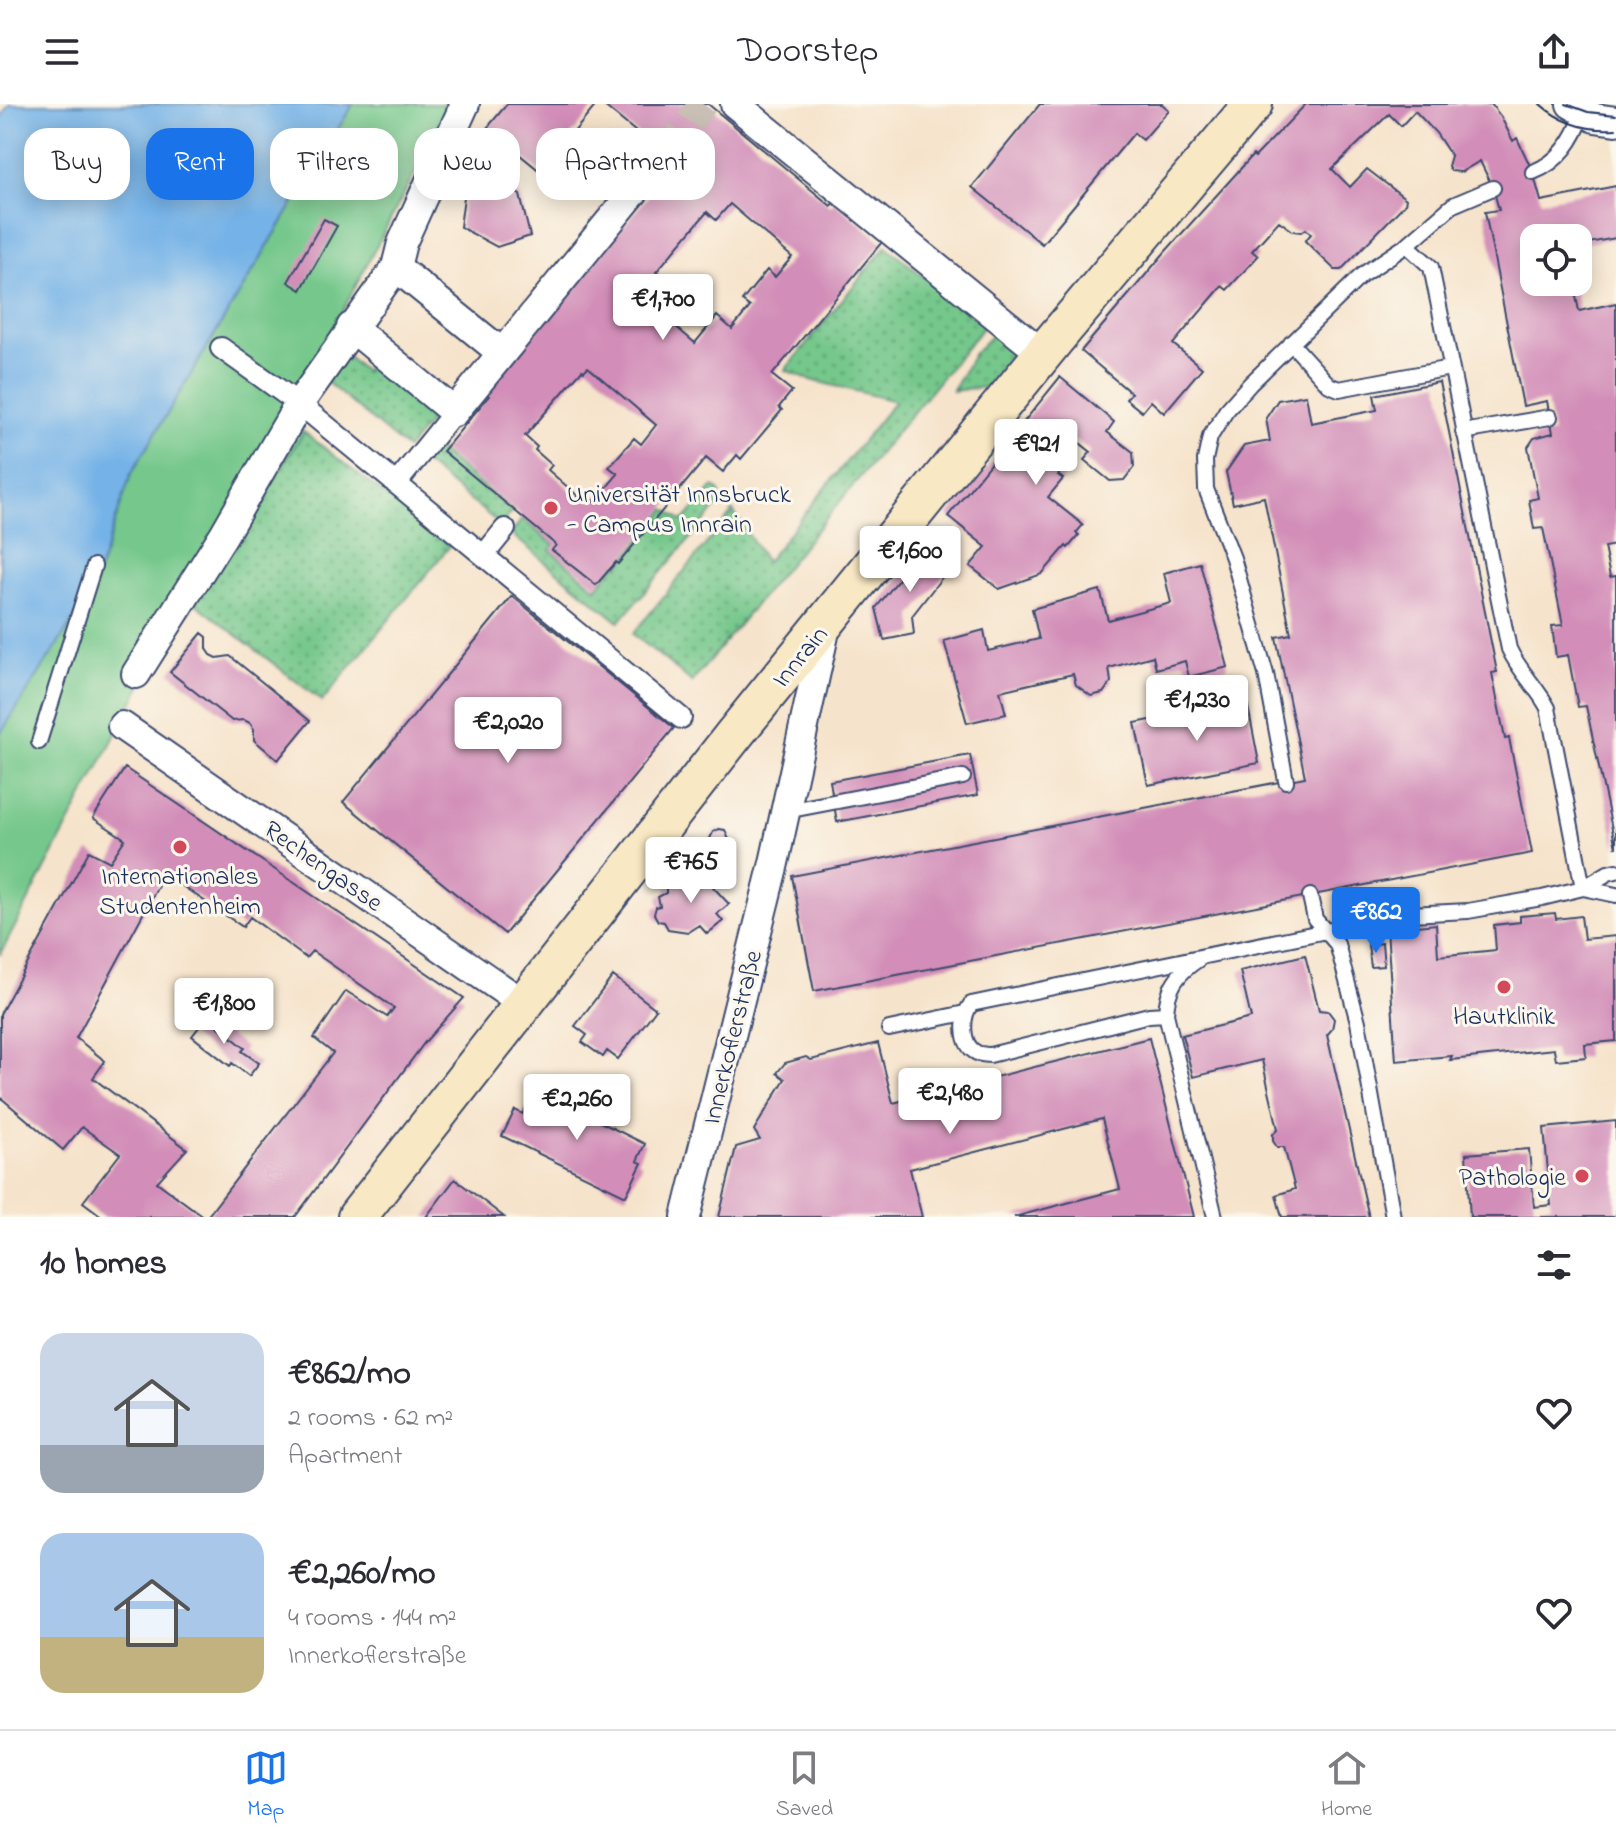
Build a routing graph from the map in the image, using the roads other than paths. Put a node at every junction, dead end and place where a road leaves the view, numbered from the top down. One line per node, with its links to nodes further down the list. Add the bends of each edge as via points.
1 (465, 104): 10 (street)
2 (735, 104): 15 (street)
3 (1253, 104): 15 (main road, Innrain)
4 (1577, 108): 5 (street); 6 (lane, via 1579,126 1558,158)
5 (1616, 121)
6 (1533, 172)
7 (1493, 188): 9 (lane, via 1453,205)
8 (627, 200): 14 (street)
9 (1407, 245): 12 (lane, via 1362,275); 16 (lane, via 1431,267)
10 (396, 267): 11 (street); 14 (street)
11 (351, 327): 17 (street); 18 (street)
12 (1291, 343): 16 (lane, via 1329,385 1339,389); 31 (lane, via 1215,426 1204,472 1207,496 1233,558 1266,674)
13 (221, 348): 17 (street)
14 (502, 353): 18 (street)
15 (1043, 354): 25 (main road, Innrain)
16 (1450, 368): 20 (lane)
17 (299, 404): 21 (street); 26 (street)
18 (454, 412): 21 (street)
19 (1550, 417): 20 (lane)
20 (1463, 432): 34 (lane, via 1509,649 1548,708)
21 (396, 484): 23 (street)
22 (505, 529): 23 (street)
23 (484, 555): 27 (street, via 577,638)
24 (94, 566): 29 (lane)
25 (827, 623): 32 (street, Innerkoflerstraße); 39 (main road, Innrain)
26 (136, 674)
27 (681, 718)
28 (122, 726): 39 (street, Rechengasse)
29 (39, 742)
30 (963, 777): 32 (lane)
31 (1286, 781)
32 (786, 811): 44 (street, Innerkoflerstraße)
33 (1616, 871): 34 (lane)
34 (1583, 888): 35 (lane); 37 (lane)
35 (1616, 895)
36 (1310, 896): 37 (lane, via 1315,919)
37 (1326, 931): 38 (lane); 46 (lane, via 1337,944 1358,1022)
38 (1202, 956): 40 (lane, via 971,1004); 41 (lane, via 1171,985)
39 (525, 1005): 43 (main road, Innrain)
40 (965, 1013): 41 (lane, via 969,1047 990,1055); 42 (lane)
41 (1166, 1014): 45 (lane)
42 (889, 1029)
43 (357, 1217)
44 (686, 1217)
45 (1215, 1217)
46 (1393, 1217)

